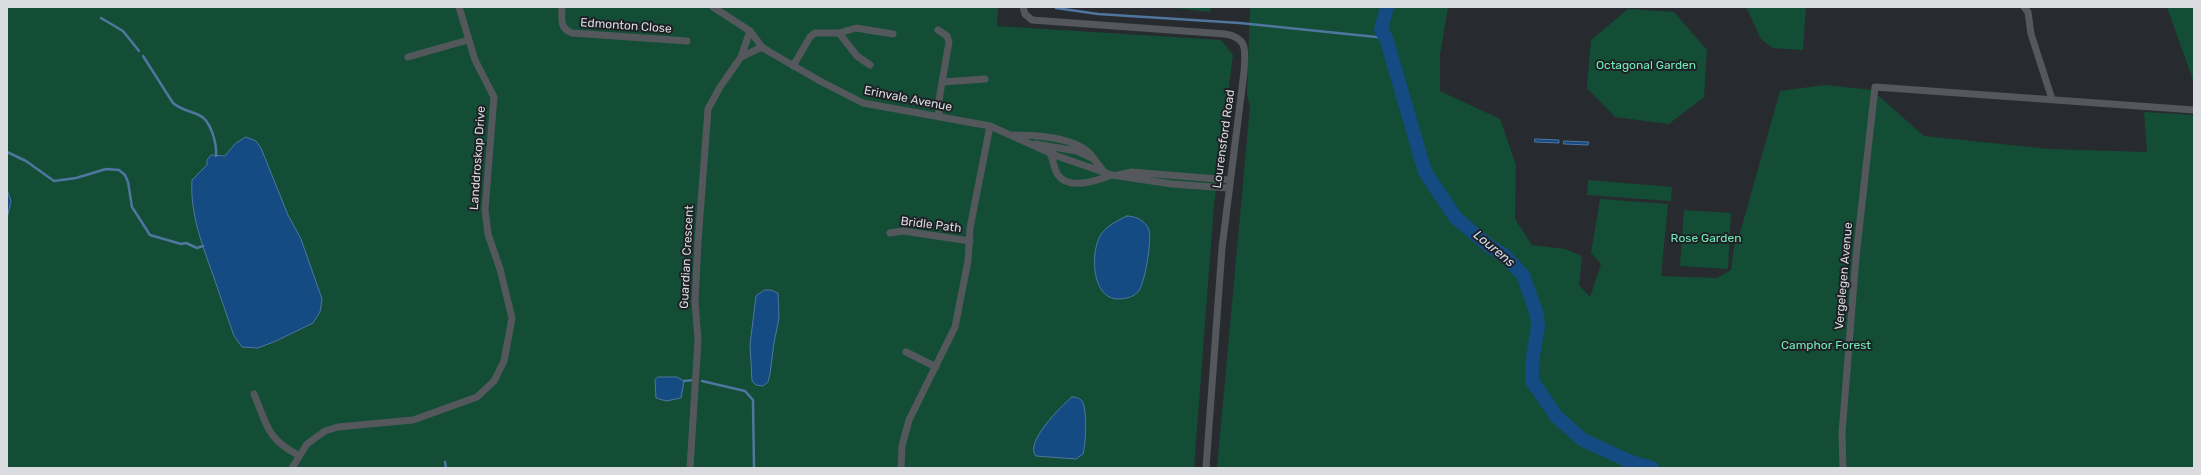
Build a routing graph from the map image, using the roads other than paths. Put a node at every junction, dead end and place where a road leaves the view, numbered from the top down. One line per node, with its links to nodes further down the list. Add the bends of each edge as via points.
1 (459, 7): 10 (street, Landdroskop Drive)
2 (562, 7): 11 (street, Edmonton Close, via 562,25 572,33)
3 (714, 7): 7 (street, Erinvale Avenue)
4 (1023, 7): 29 (street, Lourensford Road, via 1029,19 1039,22 1225,34 1239,38 1244,47 1244,72)
5 (2024, 7): 19 (street, via 2028,12 2031,34)
6 (938, 30): 18 (street, via 947,36 949,42)
7 (750, 31): 12 (street, Erinvale Avenue); 14 (street, Guardian Crescent)
8 (838, 33): 9 (street, via 856,28); 15 (street, via 857,56); 16 (street, via 813,34)
9 (893, 34)
10 (468, 40): 13 (street); 36 (street, Landdroskop Drive, via 494,97 487,170 486,222 512,318 502,368 483,392 462,404 413,420 338,427 325,431 314,437)
11 (687, 41)
12 (762, 47): 14 (street); 16 (street, Erinvale Avenue)
13 (408, 56)
14 (741, 57): 38 (street, Guardian Crescent, via 712,101 708,116 698,242 695,301 698,340)
15 (870, 65)
16 (793, 66): 21 (street, Erinvale Avenue, via 863,103)
17 (985, 79): 18 (street)
18 (942, 82): 21 (street)
19 (2052, 99): 20 (street); 41 (street, Vergelegen Avenue, via 1875,87 1856,257 1842,433)
20 (2194, 110)
21 (939, 116): 22 (street, Erinvale Avenue)
22 (990, 126): 23 (street, Erinvale Avenue); 32 (street)
23 (1008, 134): 24 (street, Erinvale Avenue); 26 (street, via 1059,139 1086,149)
24 (1029, 143): 25 (street, Erinvale Avenue); 26 (street, via 1072,149)
25 (1049, 152): 27 (street, Erinvale Avenue); 28 (street, via 1058,175 1064,179 1086,184)
26 (1094, 159): 27 (street)
27 (1104, 172): 28 (street, Erinvale Avenue)
28 (1115, 175): 29 (street, Erinvale Avenue, via 1132,172); 30 (street, Erinvale Avenue, via 1172,184)
29 (1229, 180): 30 (street, Lourensford Road)
30 (1228, 188): 40 (street, Lourensford Road)
31 (890, 233): 32 (street, Bridle Path, via 903,231)
32 (970, 241): 34 (street, via 955,327)
33 (906, 352): 34 (street)
34 (936, 366): 39 (street, via 909,420 902,446)
35 (254, 394): 36 (street, via 270,434 278,443)
36 (298, 455): 37 (street, Landdroskop Drive)
37 (292, 468)
38 (690, 468)
39 (901, 468)
40 (1206, 468)
41 (1843, 468)

